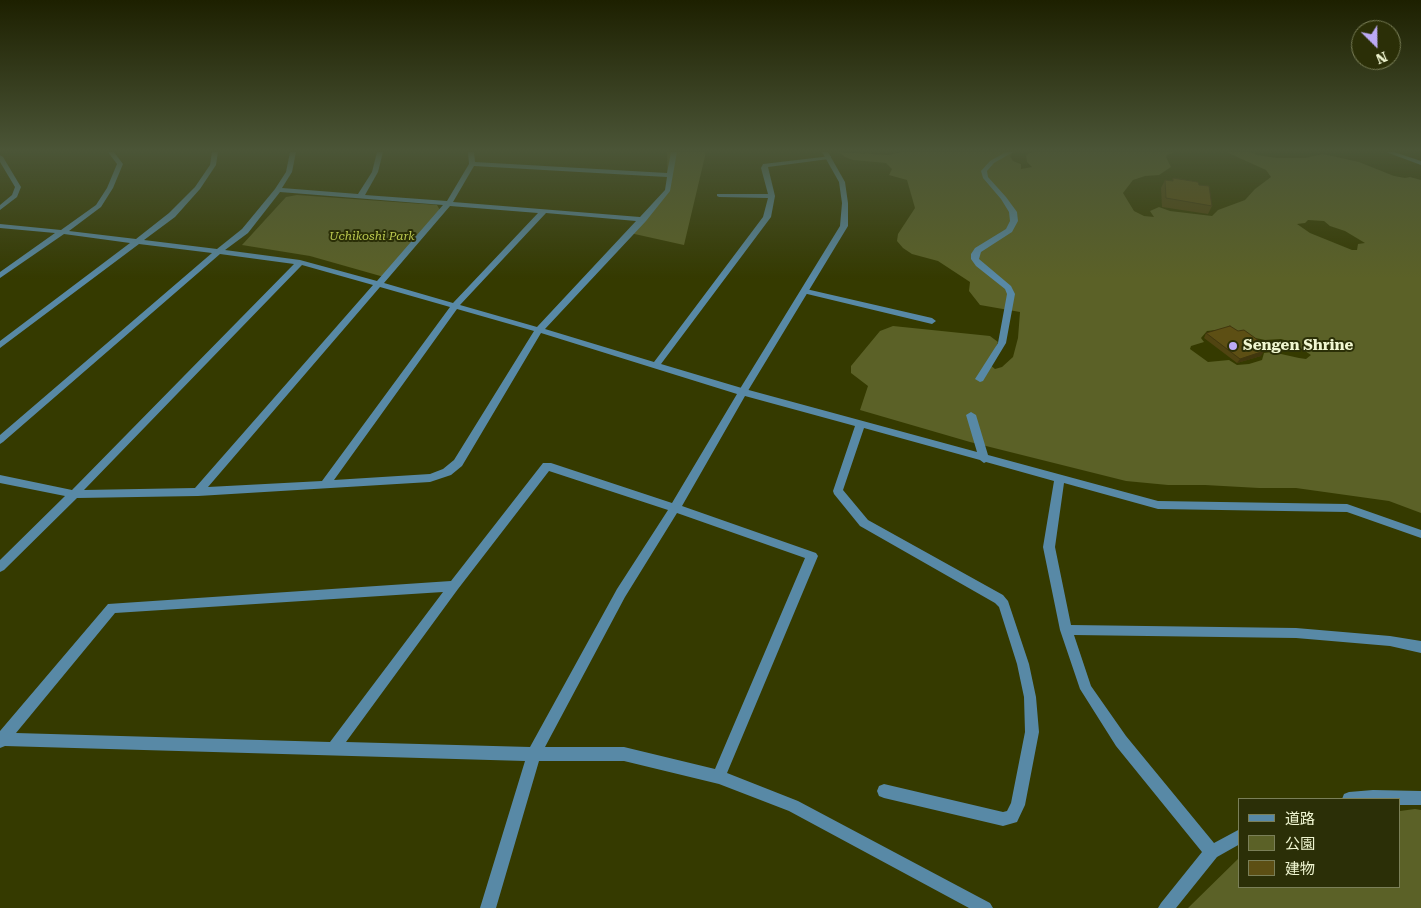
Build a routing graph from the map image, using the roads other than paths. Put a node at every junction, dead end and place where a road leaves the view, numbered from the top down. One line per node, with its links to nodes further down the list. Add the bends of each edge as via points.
1 (16, 194): 14 (street)
2 (106, 194): 18 (street, via 99,206)
3 (192, 194): 19 (street, via 172,215)
4 (274, 194): 20 (street, via 245,231)
5 (351, 194): 10 (street)
6 (454, 194): 13 (street)
7 (664, 194): 16 (street)
8 (844, 194): 24 (street, via 844,226)
9 (1001, 194): 30 (street, via 1013,212 1014,221 1009,230 978,250 975,259 1011,294 1002,343)
10 (361, 195): 13 (street)
11 (719, 195): 12 (street)
12 (772, 196): 29 (street, via 767,217)
13 (449, 203): 15 (street); 23 (street)
14 (0, 208)
15 (544, 211): 16 (street); 25 (street)
16 (642, 219): 27 (street)
17 (0, 226): 18 (street)
18 (63, 232): 19 (street); 22 (street)
19 (136, 242): 20 (street); 28 (street)
20 (219, 251): 21 (street); 34 (street)
21 (300, 262): 23 (street); 40 (street)
22 (0, 276)
23 (376, 284): 25 (street); 39 (street)
24 (806, 290): 26 (street); 31 (street)
25 (454, 307): 27 (street); 38 (street)
26 (932, 321)
27 (540, 330): 29 (street); 38 (street, via 458,462 447,472 430,478)
28 (0, 345)
29 (656, 365): 31 (street)
30 (980, 379)
31 (743, 392): 33 (street); 41 (street)
32 (971, 415): 35 (street)
33 (861, 424): 35 (street); 51 (street, via 838,491 864,523 1000,599 1023,664 1030,697 1032,732 1018,805 1012,817 1003,818)
34 (0, 440)
35 (984, 459): 36 (street)
36 (1060, 478): 42 (street, via 1158,506 1347,508); 45 (street, via 1049,546)
37 (0, 480): 40 (street)
38 (325, 484): 39 (street)
39 (198, 492): 40 (street)
40 (74, 494): 43 (street)
41 (675, 508): 44 (street, via 547,466); 49 (street, via 621,593); 50 (street, via 812,556)
42 (1421, 534)
43 (0, 567)
44 (454, 586): 47 (street, via 112,608); 48 (street)
45 (1066, 630): 46 (street, via 1296,633 1390,641); 55 (street, via 1086,689 1121,741)
46 (1421, 647)
47 (1, 740): 48 (street)
48 (333, 748): 49 (street)
49 (534, 754): 50 (street, via 624,754); 56 (street)
50 (719, 777): 57 (street, via 793,806)
51 (884, 791)
52 (1357, 798): 53 (street)
53 (1421, 798)
54 (1238, 837): 55 (street)
55 (1212, 852): 58 (street)
56 (488, 908)
57 (985, 908)
58 (1166, 908)

